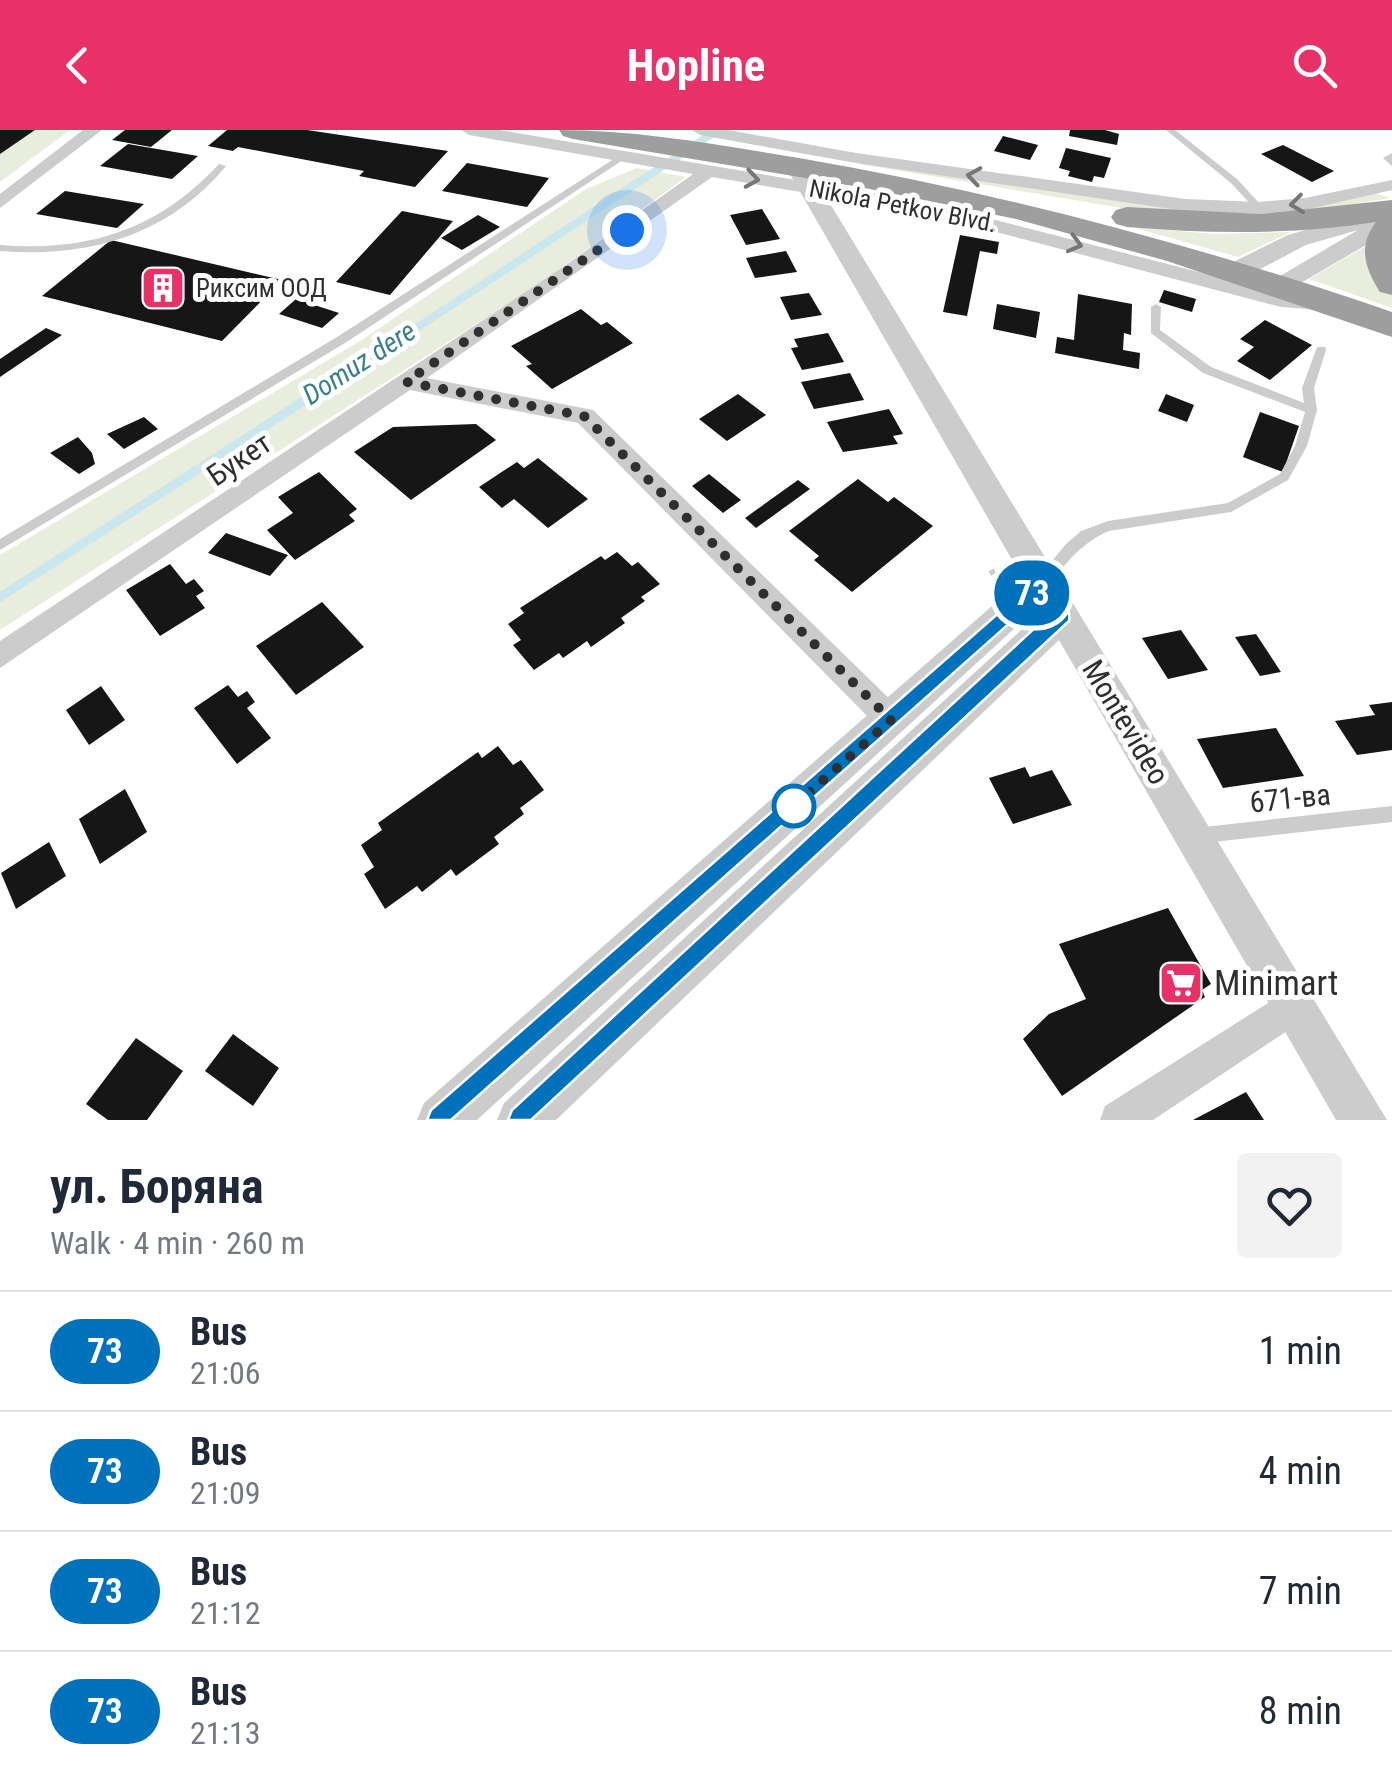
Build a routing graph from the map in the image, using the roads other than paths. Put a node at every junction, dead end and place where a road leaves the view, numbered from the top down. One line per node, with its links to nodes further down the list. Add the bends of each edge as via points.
1 (94, 130): 12 (street)
2 (469, 130): 7 (street, Nikola Petkov Blvd.)
3 (573, 130): 5 (highway, Nikola Petkov Blvd.)
4 (1170, 130): 13 (lane)
5 (665, 146): 6 (highway, Nikola Petkov Blvd.); 7 (street, Nikola Petkov Blvd.)
6 (722, 147): 9 (highway, Nikola Petkov Blvd.); 13 (street, Nikola Petkov Blvd., one-way to 6, via 1112,198); 23 (street, Букет, via 574,269)
7 (620, 158): 25 (lane, via 341,340)
8 (222, 166): 15 (lane, via 161,217 112,237 62,251)
9 (804, 178): 11 (highway, Nikola Petkov Blvd.); 19 (street, Nikola Petkov Blvd., one-way to 19, via 1281,300); 26 (street, Montevideo)
10 (1392, 185): 13 (street, Nikola Petkov Blvd., one-way to 13)
11 (962, 198): 14 (highway, via 1223,224); 16 (highway, Nikola Petkov Blvd.)
12 (0, 203)
13 (1259, 208)
14 (1392, 216): 16 (street, via 1297,240); 17 (highway, via 1378,250); 18 (street)
15 (0, 248)
16 (1236, 272): 18 (highway, Nikola Petkov Blvd.)
17 (1392, 284)
18 (1278, 285): 19 (highway, Nikola Petkov Blvd.)
19 (1332, 303): 21 (highway, Nikola Petkov Blvd.)
20 (1156, 307): 24 (lane, via 1156,332 1207,370)
21 (1392, 325)
22 (1321, 350): 24 (lane, via 1308,388)
23 (406, 382): 27 (street, Букет); 28 (street, via 584,416)
24 (1310, 410): 26 (lane, via 1284,477 1230,507 1086,535 1071,548)
25 (0, 546)
26 (1052, 599): 28 (street); 30 (street, Montevideo); 33 (street)
27 (0, 656)
28 (891, 720): 32 (street)
29 (1392, 814): 30 (lane, 671-ва)
30 (1194, 836): 31 (street, Montevideo)
31 (1294, 1004): 34 (street); 35 (street, Montevideo)
32 (441, 1120)
33 (521, 1120)
34 (1119, 1120)
35 (1362, 1120)

